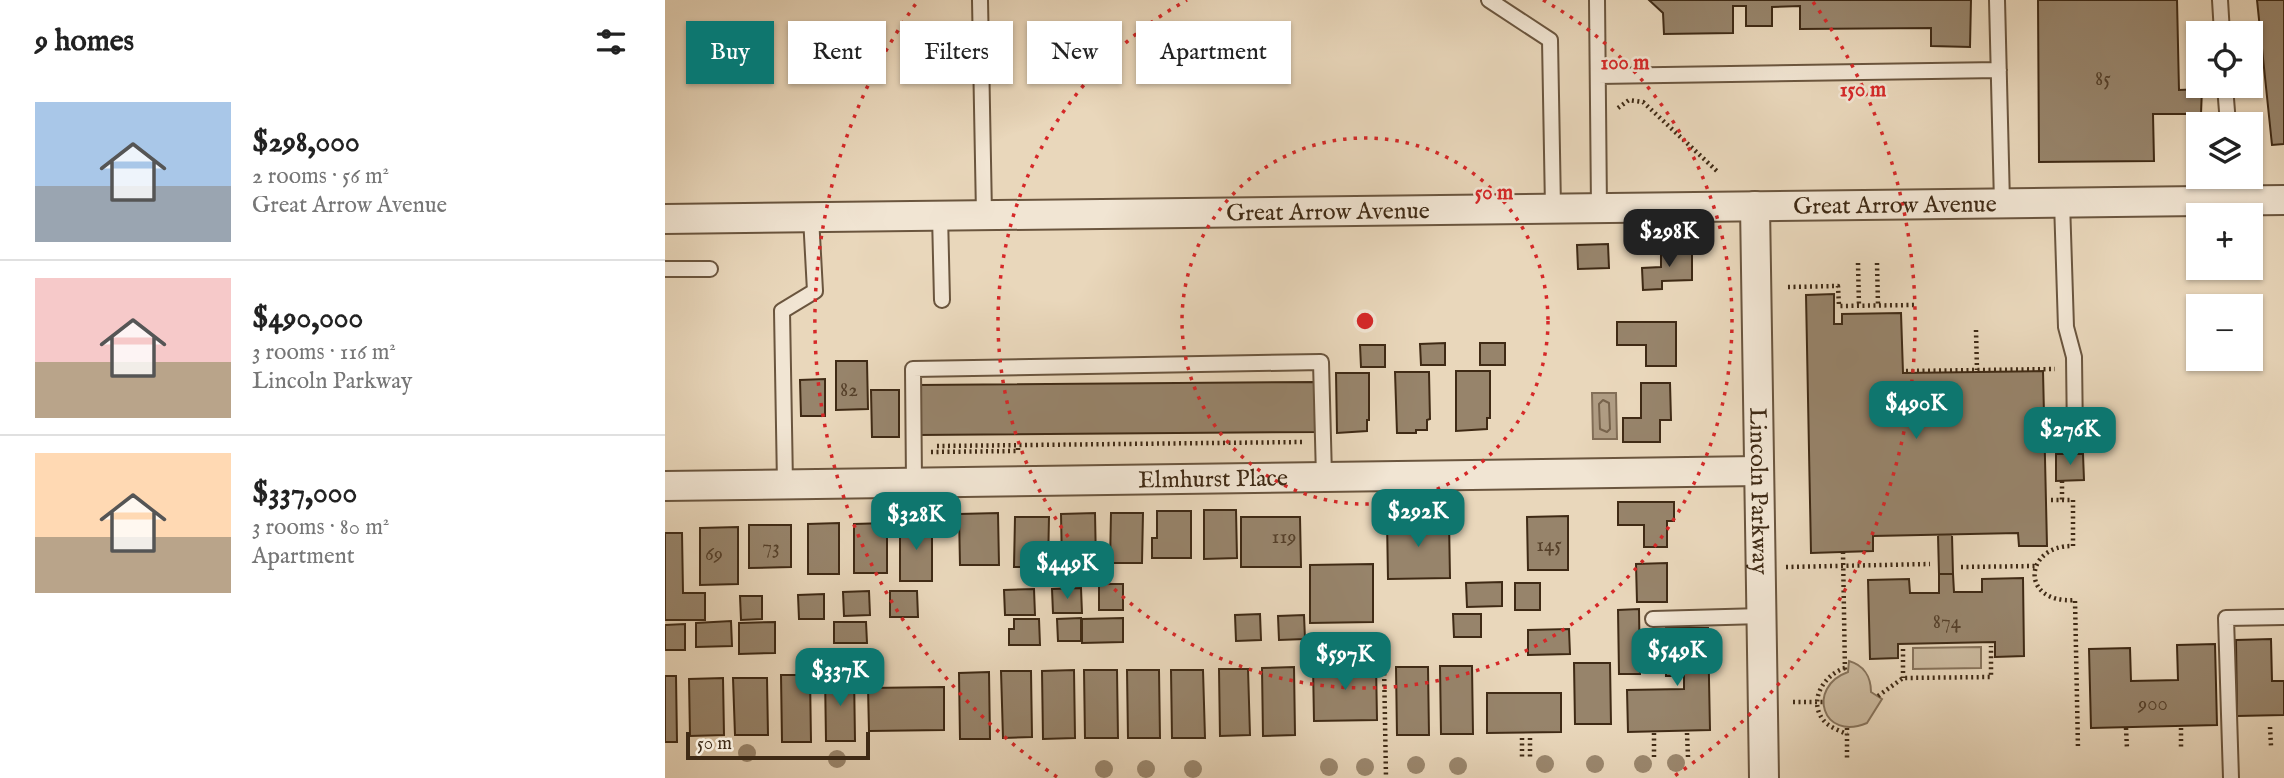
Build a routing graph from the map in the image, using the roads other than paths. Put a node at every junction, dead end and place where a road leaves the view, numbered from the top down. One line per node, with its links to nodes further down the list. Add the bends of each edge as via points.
1 (980, 0): 16 (lane)
2 (1489, 0): 14 (lane, via 1550,40)
3 (1597, 0): 8 (lane)
4 (1997, 0): 7 (lane)
5 (2220, 0): 6 (lane)
6 (2221, 21)
7 (1999, 70): 8 (lane); 12 (lane)
8 (1598, 76): 15 (lane)
9 (2232, 189): 10 (street, Great Arrow Avenue); 11 (street, Great Arrow Avenue)
10 (2284, 200)
11 (2062, 202): 12 (street, Great Arrow Avenue); 23 (lane)
12 (2002, 203): 13 (street, Great Arrow Avenue)
13 (1755, 206): 15 (street, Great Arrow Avenue); 24 (street, Lincoln Parkway)
14 (1553, 208): 15 (street, Great Arrow Avenue); 16 (street, Great Arrow Avenue)
15 (1599, 208)
16 (984, 214): 17 (street, Great Arrow Avenue)
17 (940, 215): 18 (street, Great Arrow Avenue); 22 (lane)
18 (811, 217): 19 (street, Great Arrow Avenue); 27 (lane, via 815,290 782,312)
19 (665, 219)
20 (665, 269): 21 (lane)
21 (710, 269)
22 (942, 300)
23 (2075, 439)
24 (1759, 471): 25 (street, Elmhurst Place); 29 (street, Lincoln Parkway)
25 (1324, 477): 26 (street, Elmhurst Place); 26 (lane, via 1321,362 913,369)
26 (914, 482): 27 (street, Elmhurst Place)
27 (785, 484): 28 (street, Elmhurst Place)
28 (665, 486)
29 (1762, 616): 31 (lane); 32 (street, Lincoln Parkway)
30 (2284, 617): 33 (lane, via 2226,618)
31 (1653, 619)
32 (1764, 778)
33 (2231, 778)

